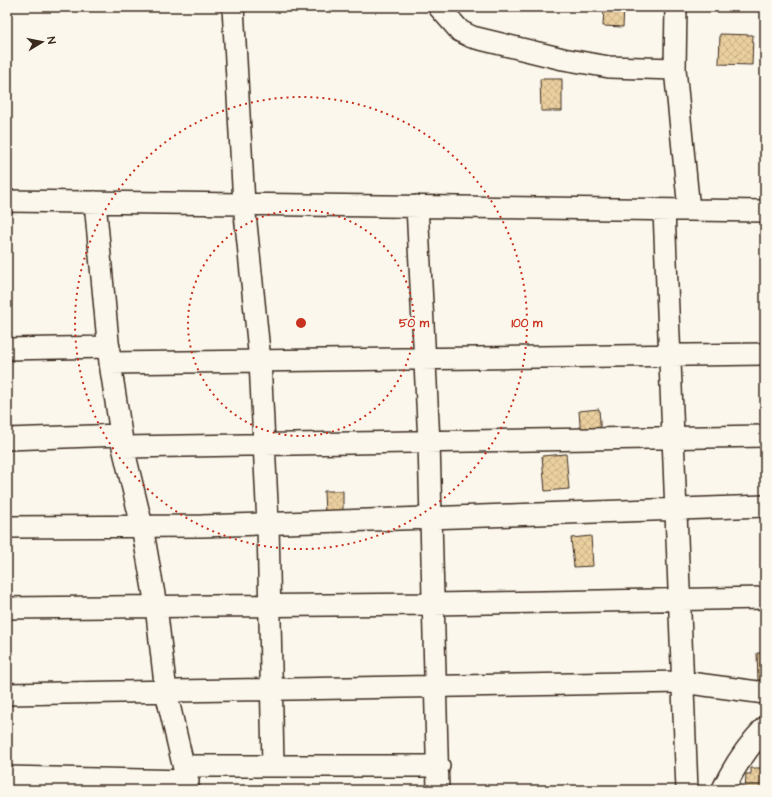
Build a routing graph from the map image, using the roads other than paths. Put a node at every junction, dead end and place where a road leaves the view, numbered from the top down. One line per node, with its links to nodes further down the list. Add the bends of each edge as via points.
1 (233, 7): 7 (street)
2 (439, 7): 4 (street, via 460,31 472,38 563,60 603,66)
3 (676, 7): 4 (street)
4 (674, 69): 10 (street)
5 (7, 201): 6 (street)
6 (95, 202): 7 (street); 14 (street)
7 (244, 204): 8 (street); 17 (street)
8 (416, 206): 9 (street); 16 (street)
9 (664, 210): 10 (street); 15 (street)
10 (689, 210): 11 (street)
11 (765, 211)
12 (7, 348): 14 (street)
13 (765, 354): 15 (street)
14 (110, 355): 17 (street); 21 (street)
15 (669, 355): 16 (street); 19 (street)
16 (426, 359): 17 (street); 22 (street)
17 (260, 361): 23 (street)
18 (765, 436): 19 (street)
19 (672, 438): 22 (street); 25 (street)
20 (7, 439): 21 (street)
21 (122, 441): 23 (street); 28 (street)
22 (429, 442): 23 (street); 26 (street)
23 (263, 445): 27 (street)
24 (765, 506): 25 (street)
25 (675, 509): 26 (street); 31 (street)
26 (431, 518): 27 (street); 32 (street)
27 (268, 524): 28 (street); 33 (street)
28 (142, 526): 29 (street); 34 (street)
29 (7, 527)
30 (765, 598): 31 (street)
31 (680, 599): 32 (street); 36 (street)
32 (434, 604): 33 (street); 37 (street)
33 (270, 605): 34 (street); 38 (street)
34 (156, 606): 35 (street); 39 (street)
35 (7, 608)
36 (682, 682): 37 (street); 40 (street); 49 (street)
37 (435, 687): 38 (street); 45 (street)
38 (272, 690): 39 (street); 44 (street)
39 (166, 692): 41 (street); 47 (street)
40 (765, 693)
41 (7, 694)
42 (765, 728): 43 (main road)
43 (757, 746): 50 (main road, via 734,767)
44 (273, 766): 45 (street); 47 (street)
45 (439, 766): 48 (street)
46 (7, 777): 47 (street)
47 (187, 779)
48 (438, 790)
49 (687, 790)
50 (723, 790)

